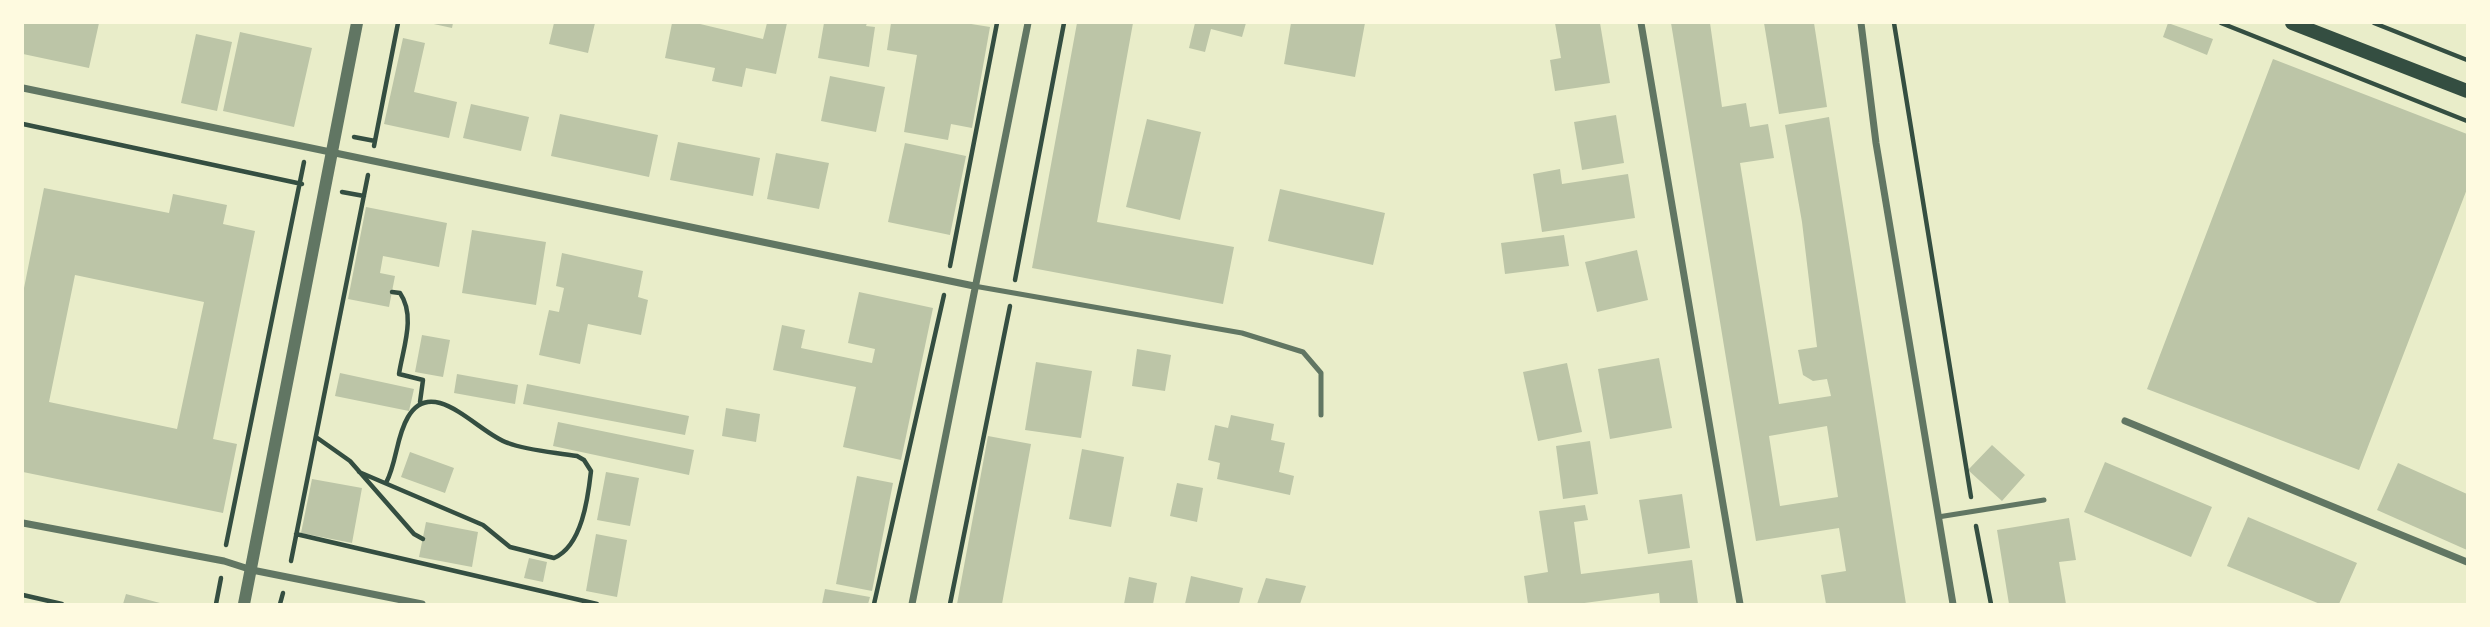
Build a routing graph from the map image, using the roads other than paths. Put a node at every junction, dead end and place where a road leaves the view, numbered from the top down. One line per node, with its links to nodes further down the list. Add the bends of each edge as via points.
1 (357, 23): 8 (street)
2 (1028, 23): 9 (street)
3 (1642, 23): 20 (street)
4 (1861, 23): 13 (street, via 1876,143)
5 (2292, 23): 7 (main road)
6 (23, 88): 8 (street)
7 (2467, 91)
8 (331, 154): 9 (street); 16 (street)
9 (974, 286): 10 (lane, via 1242,334 1303,352 1321,373); 19 (street)
10 (1321, 415)
11 (2125, 421): 15 (street)
12 (2044, 500): 13 (lane)
13 (1938, 517): 21 (street)
14 (23, 523): 16 (street)
15 (2467, 562)
16 (252, 570): 17 (street); 18 (street)
17 (244, 604)
18 (422, 604)
19 (912, 604)
20 (1740, 604)
21 (1953, 604)

